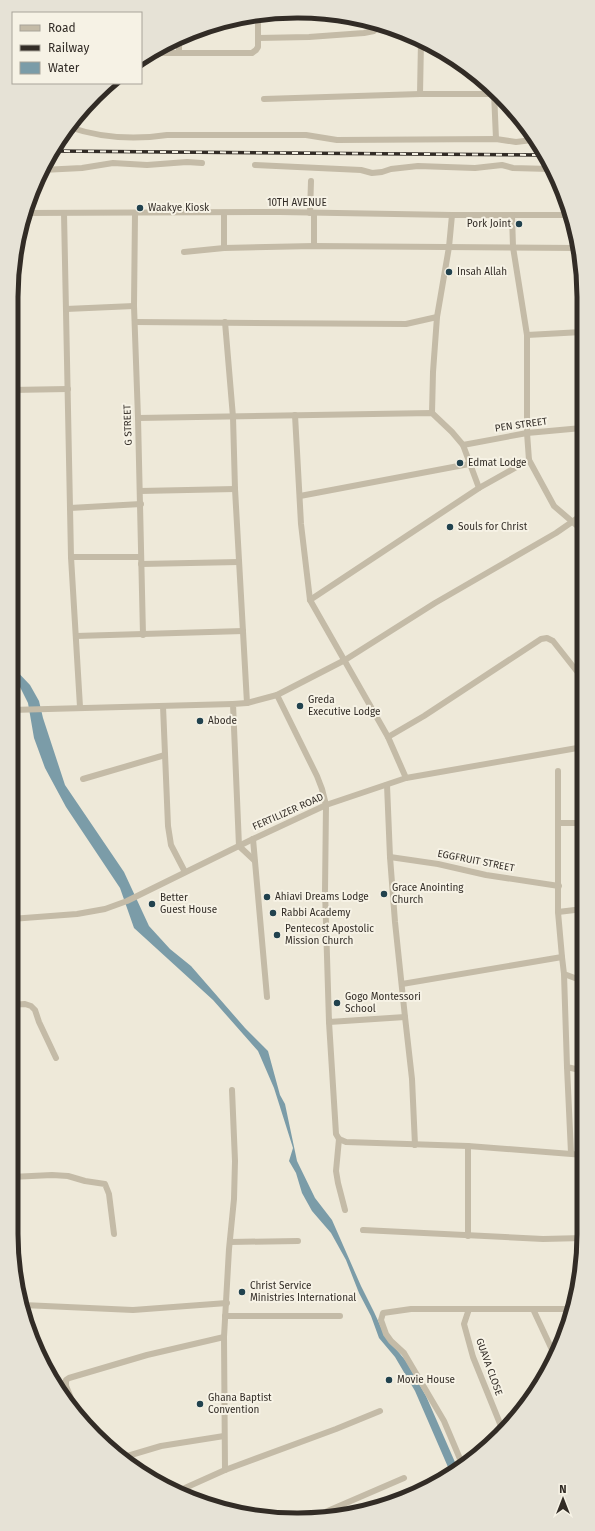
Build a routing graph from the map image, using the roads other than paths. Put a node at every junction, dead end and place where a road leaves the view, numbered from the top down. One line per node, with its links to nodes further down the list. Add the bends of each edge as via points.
1 (258, 20): 3 (street)
2 (375, 30): 3 (street, via 364,33 309,37)
3 (258, 38): 7 (street, via 258,47 252,53)
4 (179, 45): 7 (street)
5 (420, 47): 9 (street)
6 (162, 53): 7 (street)
7 (179, 53)
8 (488, 93): 9 (street)
9 (420, 94): 10 (street)
10 (264, 99)
11 (494, 99): 15 (street)
12 (75, 128): 14 (street)
13 (75, 129): 14 (street)
14 (78, 130): 15 (street, via 127,138 167,135 306,135 337,140)
15 (496, 139): 16 (street)
16 (529, 141)
17 (202, 163): 20 (street, via 113,163)
18 (255, 165): 19 (street, via 361,170 372,173 418,166 475,168 502,165 513,168)
19 (545, 169)
20 (49, 170)
21 (311, 181): 25 (street)
22 (32, 213): 23 (street, 10TH AVENUE)
23 (64, 213): 26 (street, 10TH AVENUE); 37 (street)
24 (224, 213): 25 (street, 10TH AVENUE); 26 (street, 10TH AVENUE); 33 (street)
25 (312, 213): 27 (street, 10TH AVENUE); 30 (street)
26 (134, 214): 36 (street, G STREET)
27 (452, 215): 28 (street, 10TH AVENUE); 31 (street)
28 (512, 215): 29 (street, 10TH AVENUE); 32 (street)
29 (564, 215)
30 (314, 246): 31 (street); 33 (street)
31 (449, 247): 32 (street); 38 (street)
32 (513, 247): 34 (street); 42 (street)
33 (224, 248): 35 (street)
34 (573, 248)
35 (184, 252)
36 (134, 306): 37 (street); 39 (street, G STREET)
37 (66, 309): 43 (street)
38 (437, 316): 40 (street, via 406,324); 45 (street)
39 (135, 322): 40 (street); 48 (street, G STREET)
40 (225, 322): 47 (street)
41 (577, 332): 42 (street)
42 (527, 335): 50 (street)
43 (68, 389): 44 (street); 59 (street)
44 (18, 390)
45 (432, 413): 46 (street); 51 (street)
46 (295, 415): 47 (street); 57 (street)
47 (233, 417): 48 (street); 55 (street)
48 (138, 418): 56 (street, G STREET)
49 (577, 428): 50 (street, PEN STREET)
50 (527, 433): 51 (street, PEN STREET); 52 (street)
51 (463, 445): 53 (street)
52 (529, 460): 54 (street); 61 (street, via 554,506)
53 (469, 464): 54 (street); 57 (street)
54 (479, 488): 66 (street)
55 (235, 489): 56 (street); 65 (street)
56 (140, 492): 58 (street, G STREET)
57 (300, 496): 66 (street)
58 (140, 504): 59 (street); 64 (street, G STREET)
59 (70, 508): 63 (street)
60 (577, 519): 61 (street)
61 (573, 522): 62 (street); 70 (street, via 435,603)
62 (577, 526)
63 (71, 557): 64 (street); 69 (street)
64 (141, 560): 65 (street); 68 (street, G STREET)
65 (239, 562): 67 (street)
66 (310, 600): 70 (street)
67 (243, 631): 68 (street); 73 (street)
68 (143, 635): 69 (street)
69 (76, 636): 76 (street)
70 (345, 660): 72 (street); 78 (street)
71 (577, 671): 78 (street, via 553,640 541,639)
72 (277, 695): 73 (street); 85 (street, via 317,776)
73 (247, 703): 74 (street)
74 (232, 704): 75 (street); 89 (street)
75 (163, 706): 76 (street); 80 (street)
76 (80, 707): 77 (street)
77 (18, 710)
78 (388, 737): 82 (street)
79 (577, 748): 82 (street, FERTILIZER ROAD)
80 (165, 755): 83 (street); 92 (street, via 171,845)
81 (558, 771): 86 (street)
82 (406, 778): 84 (street, FERTILIZER ROAD)
83 (83, 779)
84 (387, 784): 85 (street, FERTILIZER ROAD); 90 (street)
85 (326, 805): 88 (street, FERTILIZER ROAD); 104 (street, via 325,891)
86 (558, 823): 87 (street); 93 (street)
87 (577, 823)
88 (253, 839): 89 (street, FERTILIZER ROAD); 91 (street)
89 (239, 846): 91 (street); 92 (street, FERTILIZER ROAD)
90 (390, 857): 93 (street, EGGFRUIT STREET); 100 (street)
91 (254, 860): 101 (street)
92 (185, 872): 96 (street, FERTILIZER ROAD, via 139,896 105,909)
93 (559, 886): 95 (street)
94 (577, 910): 95 (street)
95 (558, 912): 97 (street)
96 (18, 918)
97 (562, 957): 98 (street); 100 (street)
98 (564, 974): 99 (street); 106 (street)
99 (577, 979)
100 (402, 984): 103 (street)
101 (267, 997)
102 (18, 1004): 105 (street, via 25,1004 35,1010)
103 (405, 1017): 104 (street); 110 (street, via 412,1080)
104 (329, 1022): 109 (street, via 336,1134)
105 (56, 1058)
106 (567, 1067): 107 (street); 112 (street)
107 (577, 1069)
108 (232, 1090): 121 (street, via 235,1161)
109 (339, 1139): 110 (street, via 346,1142); 115 (street, via 336,1171)
110 (415, 1145): 111 (street)
111 (468, 1146): 112 (street); 118 (street)
112 (571, 1153): 113 (street)
113 (577, 1154)
114 (18, 1176): 117 (street, via 68,1176 105,1184 109,1194)
115 (346, 1210)
116 (363, 1230): 118 (street)
117 (114, 1234)
118 (468, 1236): 119 (street)
119 (577, 1238)
120 (298, 1241): 121 (street)
121 (230, 1242): 122 (street)
122 (227, 1303): 123 (street, via 133,1310); 127 (street)
123 (28, 1305)
124 (469, 1309): 125 (street); 135 (street, GUAVA CLOSE, via 464,1324 473,1357); 138 (street, via 388,1311 383,1313 381,1320 386,1334 404,1353 444,1421)
125 (533, 1309): 126 (street); 130 (street)
126 (566, 1309)
127 (225, 1316): 128 (street); 129 (street)
128 (340, 1316)
129 (224, 1337): 132 (street, via 147,1355 69,1378); 136 (street)
130 (552, 1349)
131 (62, 1383): 132 (street)
132 (66, 1383): 133 (street)
133 (72, 1398)
134 (380, 1411): 139 (street)
135 (501, 1425)
136 (224, 1436): 137 (street, via 161,1446); 139 (street)
137 (128, 1456)
138 (461, 1460)
139 (225, 1470): 141 (street)
140 (404, 1478): 142 (street)
141 (184, 1489)
142 (327, 1511)

